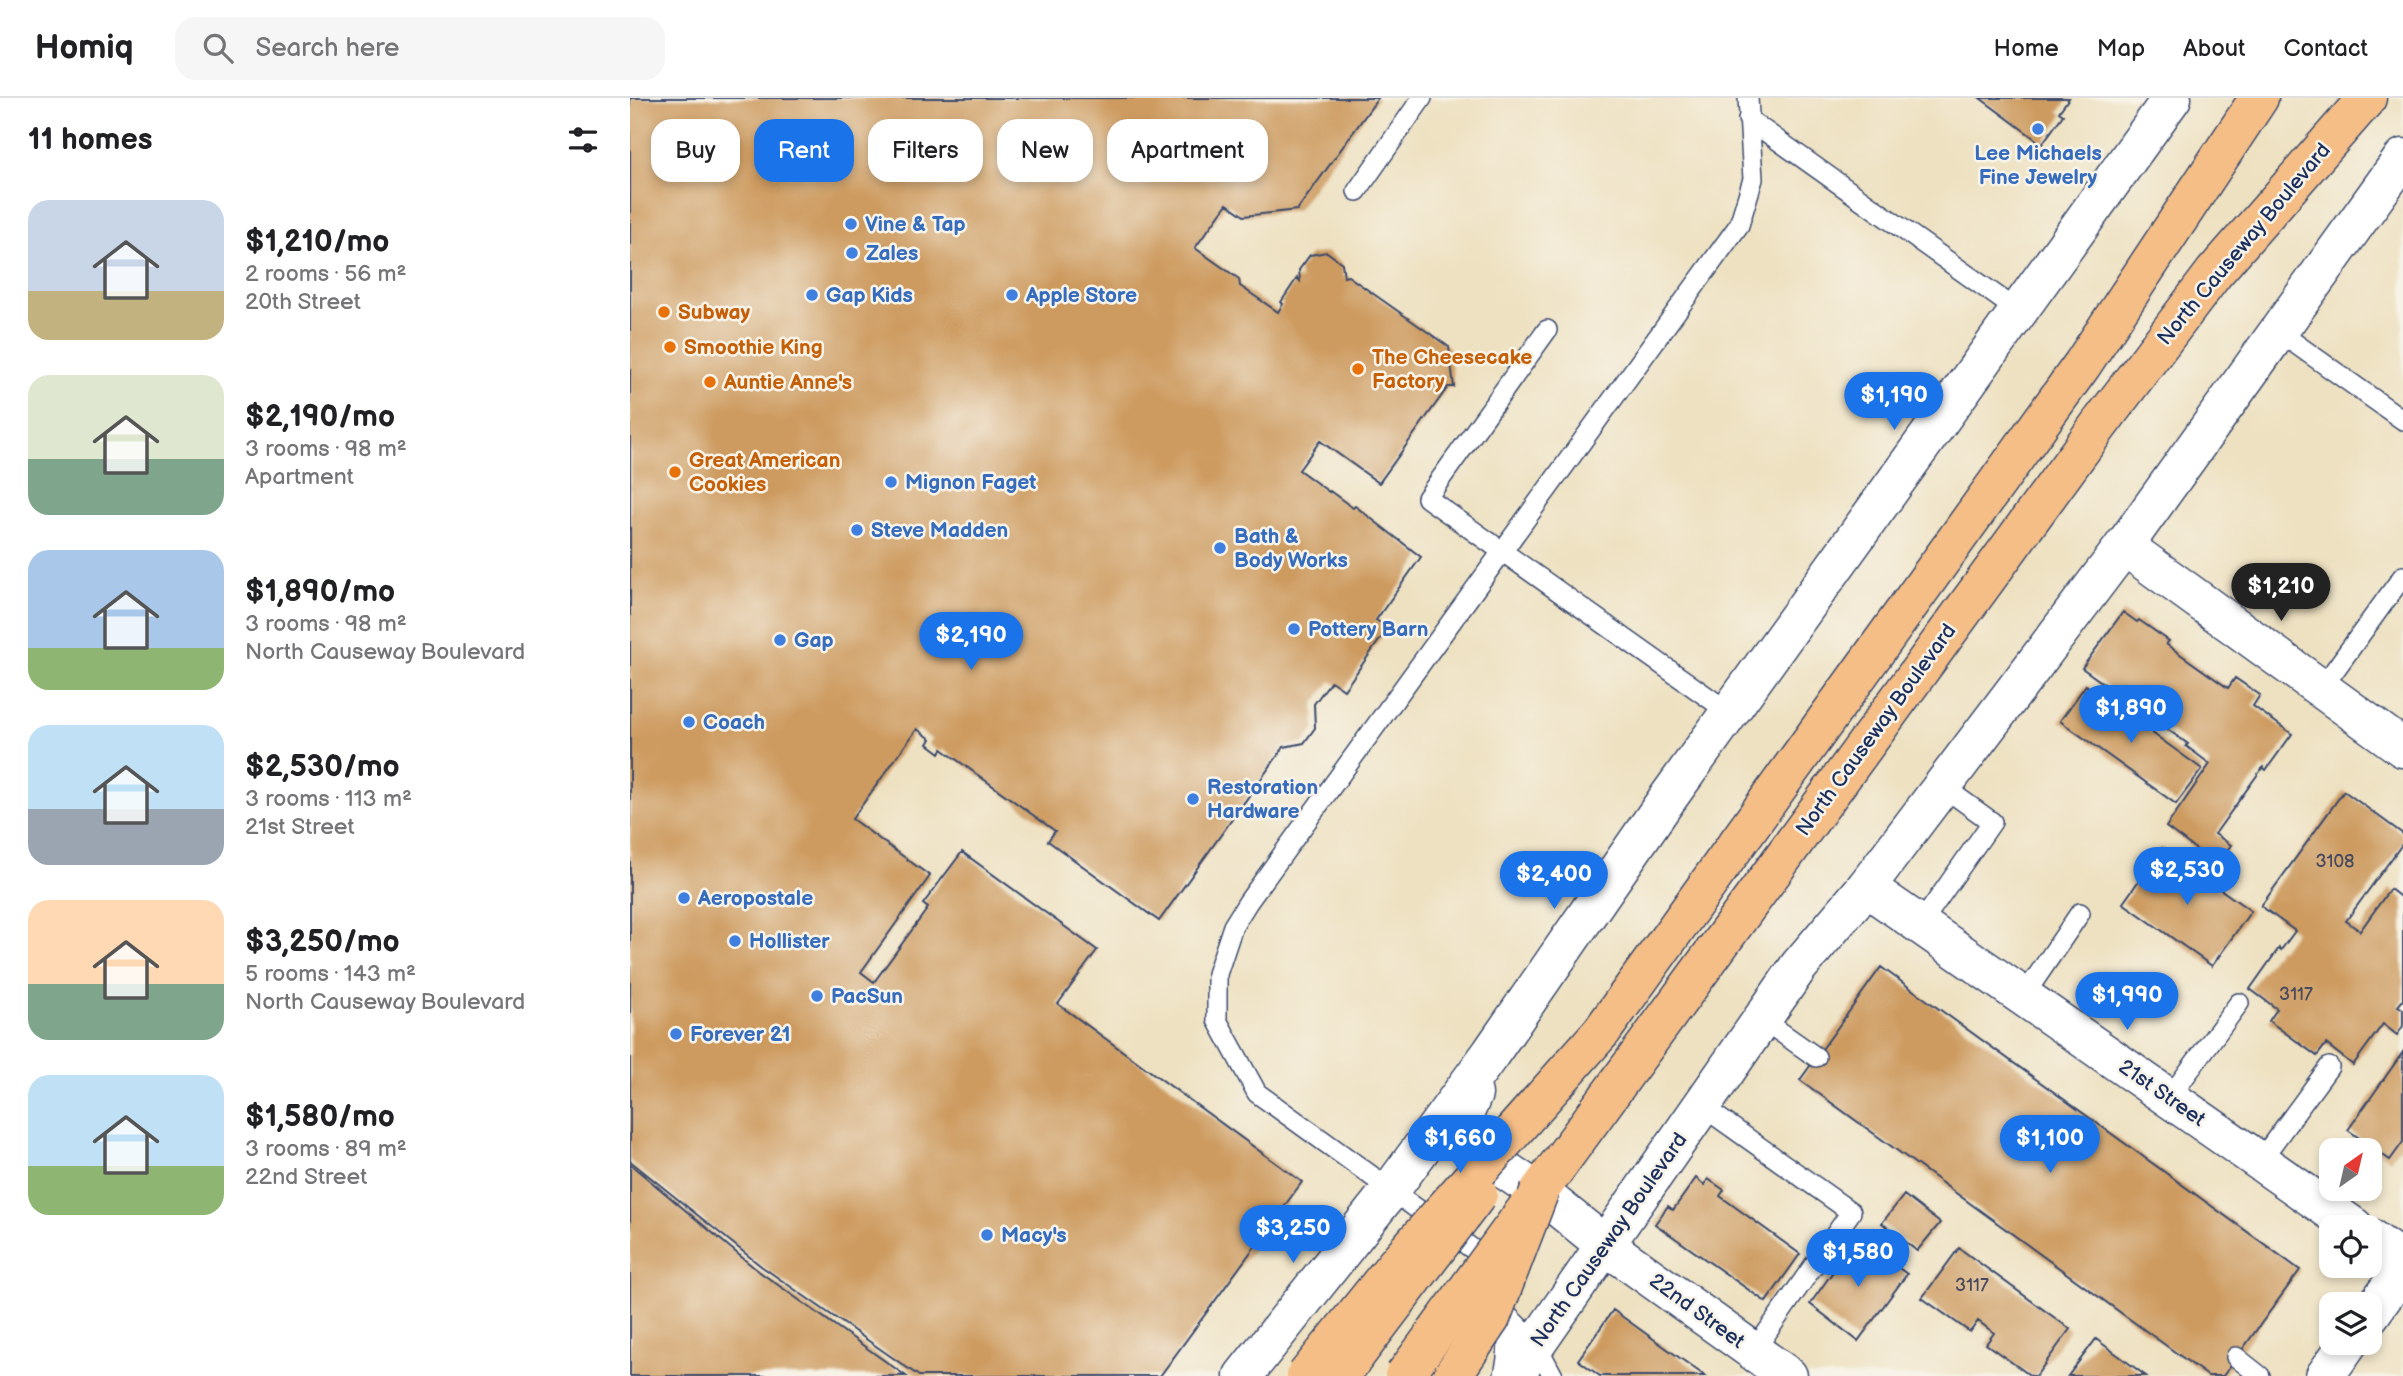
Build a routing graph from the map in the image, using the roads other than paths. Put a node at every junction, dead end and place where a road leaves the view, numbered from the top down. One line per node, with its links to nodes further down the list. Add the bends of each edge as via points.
1 (1422, 98): 8 (lane)
2 (1748, 98): 6 (lane)
3 (2172, 98): 9 (street)
4 (2259, 98): 26 (highway, via 2082,365)
5 (2367, 98): 33 (highway, North Causeway Boulevard, via 2214,274 2078,453)
6 (1748, 119): 9 (lane); 14 (lane, via 1753,179 1739,225)
7 (2397, 182): 11 (street, North Causeway Boulevard)
8 (1357, 191)
9 (2018, 311): 17 (street)
10 (1547, 330): 14 (lane, via 1427,498)
11 (2279, 332): 12 (lane); 13 (street, North Causeway Boulevard)
12 (2403, 420)
13 (2124, 546): 16 (street); 19 (street, North Causeway Boulevard)
14 (1503, 552): 17 (lane); 34 (lane, via 1248,902 1233,926 1217,974 1217,1020 1257,1093)
15 (2403, 576): 16 (lane)
16 (2321, 689): 18 (street)
17 (1730, 713): 27 (street)
18 (2403, 748)
19 (1942, 786): 20 (street, North Causeway Boulevard); 22 (lane, via 1992,822)
20 (1866, 887): 22 (street, 21st Street); 25 (street, North Causeway Boulevard, via 1799,966)
21 (2080, 913): 23 (lane)
22 (1920, 925): 23 (street, 21st Street)
23 (2023, 997): 30 (street, 21st Street)
24 (2239, 1003): 30 (lane)
25 (1762, 1019): 28 (lane); 31 (street, North Causeway Boulevard)
26 (1602, 1031): 47 (highway, bridge, via 1401,1258); 48 (highway, bridge)
27 (1491, 1053): 34 (street); 36 (street, 22nd Street, via 1455,1136 1548,1199)
28 (1816, 1057)
29 (2329, 1067): 32 (lane)
30 (2169, 1098): 32 (street, 21st Street)
31 (1702, 1107): 36 (street, North Causeway Boulevard); 42 (lane, via 1851,1212)
32 (2260, 1161): 35 (street, 21st Street)
33 (1539, 1190): 49 (highway, North Causeway Boulevard, bridge); 50 (highway, bridge, via 1491,1318)
34 (1390, 1191): 41 (lane, via 1474,1250 1496,1283); 46 (street)
35 (2337, 1215)
36 (1605, 1245): 42 (street, 22nd Street); 45 (street, North Causeway Boulevard)
37 (2382, 1246): 38 (street)
38 (2403, 1261)
39 (2403, 1269): 40 (street)
40 (2382, 1298)
41 (1504, 1312): 45 (lane); 51 (lane, via 1508,1359)
42 (1754, 1352): 53 (street, 22nd Street)
43 (2340, 1355): 55 (street)
44 (2236, 1357): 54 (lane)
45 (1545, 1360): 52 (street, North Causeway Boulevard)
46 (1243, 1376)
47 (1306, 1376)
48 (1340, 1376)
49 (1404, 1376)
50 (1452, 1376)
51 (1504, 1376)
52 (1514, 1376)
53 (1788, 1376)
54 (2260, 1376)
55 (2325, 1376)

